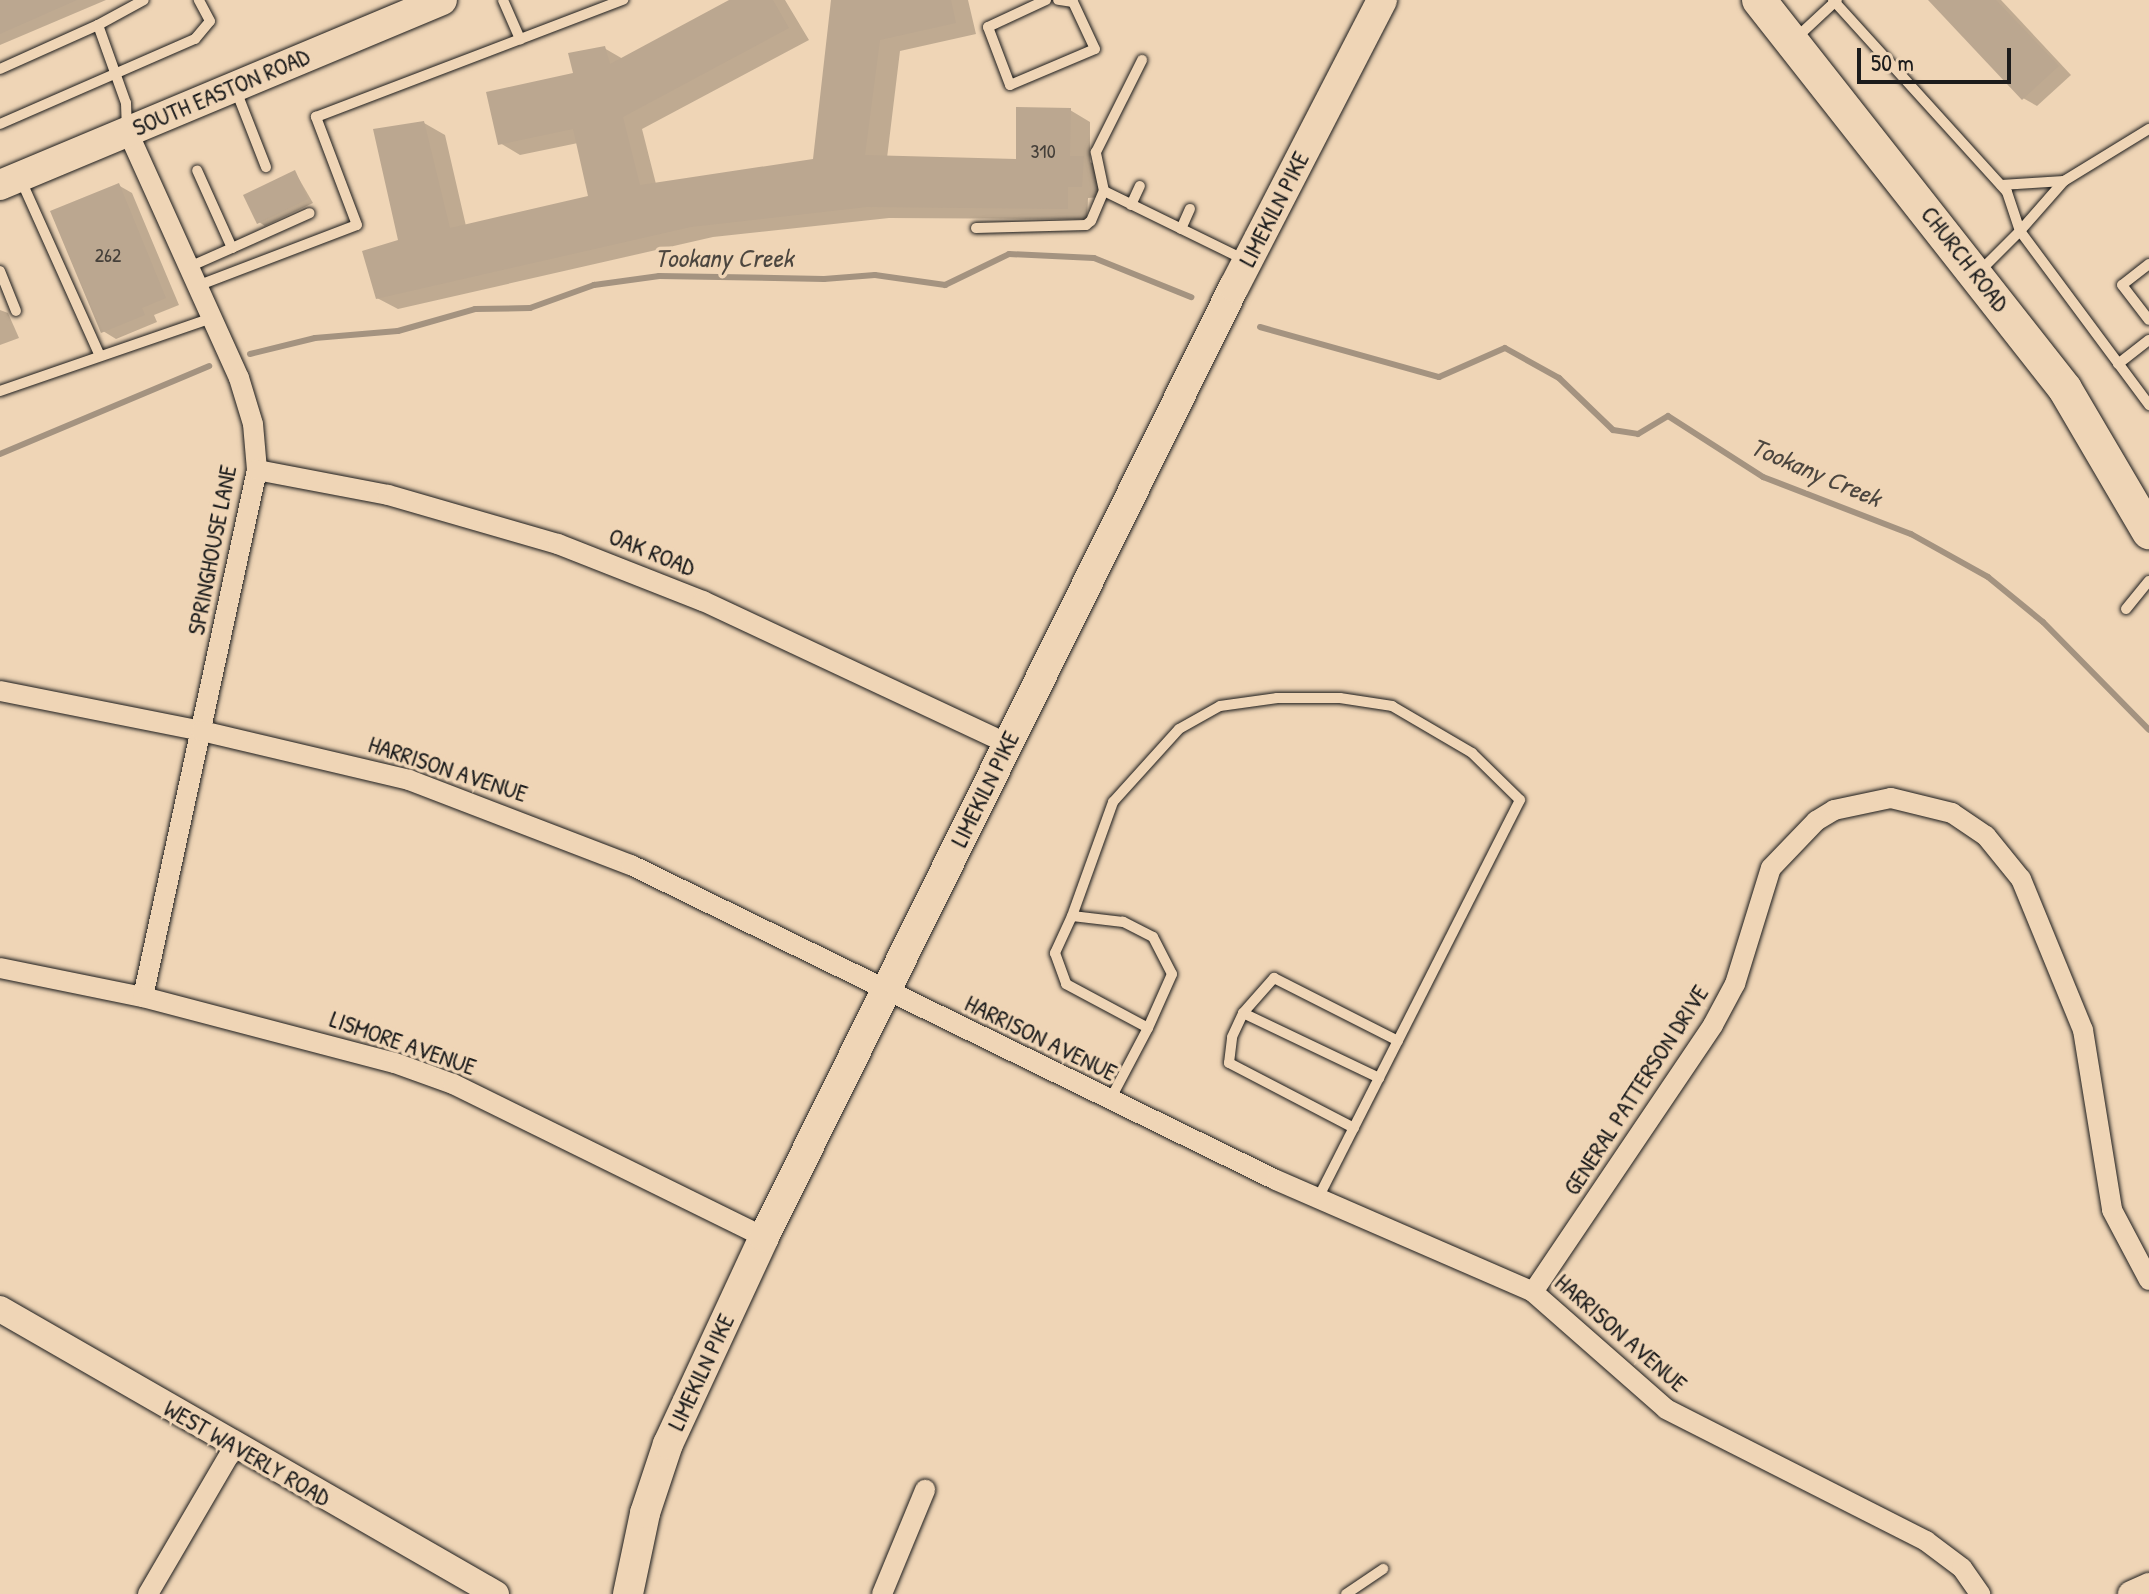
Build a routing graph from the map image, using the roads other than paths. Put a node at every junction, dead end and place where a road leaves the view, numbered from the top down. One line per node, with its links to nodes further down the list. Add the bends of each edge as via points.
1 (144, 0): 11 (lane)
2 (199, 0): 16 (lane, via 210,21 195,39)
3 (442, 0): 17 (main road, SOUTH EASTON ROAD)
4 (503, 0): 12 (lane)
5 (623, 0): 12 (lane)
6 (1046, 0): 7 (lane, via 988,27 1010,85 1095,49 1073,2)
7 (1058, 0)
8 (1382, 0): 35 (main road, LIMEKILN PIKE)
9 (1759, 0): 13 (main road, CHURCH ROAD)
10 (1835, 1): 13 (lane); 25 (lane)
11 (98, 25): 15 (lane); 16 (lane)
12 (520, 39): 39 (lane, via 316,117 357,225)
13 (1793, 40): 38 (main road, CHURCH ROAD)
14 (1142, 60): 27 (lane, via 1096,152)
15 (0, 69)
16 (114, 70): 18 (lane); 20 (lane, via 126,103)
17 (235, 86): 20 (main road, SOUTH EASTON ROAD); 21 (lane)
18 (0, 124)
19 (2149, 129): 24 (lane)
20 (127, 130): 23 (main road, SOUTH EASTON ROAD); 39 (street, SPRINGHOUSE LANE)
21 (266, 167)
22 (197, 170): 34 (lane)
23 (10, 181): 45 (lane)
24 (2064, 181): 25 (lane); 33 (lane)
25 (2001, 185): 33 (lane)
26 (1140, 186): 28 (lane)
27 (1104, 191): 28 (lane); 31 (lane, via 1086,225)
28 (1131, 205): 32 (lane)
29 (1190, 209): 32 (lane)
30 (310, 213): 34 (lane)
31 (976, 228)
32 (1181, 229): 35 (lane)
33 (2020, 231): 38 (lane); 46 (lane)
34 (232, 248): 39 (lane)
35 (1247, 261): 55 (main road, LIMEKILN PIKE)
36 (2149, 264): 43 (lane, via 2122,285)
37 (0, 271): 40 (lane)
38 (1977, 274): 50 (main road, CHURCH ROAD, via 2065,389)
39 (193, 277): 42 (street, SPRINGHOUSE LANE)
40 (5, 297): 41 (lane)
41 (16, 311)
42 (212, 318): 45 (lane); 49 (street, SPRINGHOUSE LANE, via 247,406)
43 (2149, 320)
44 (2149, 340): 46 (lane)
45 (100, 356): 47 (lane)
46 (2118, 364): 48 (lane)
47 (0, 391)
48 (2149, 405)
49 (257, 470): 54 (street, SPRINGHOUSE LANE); 55 (street, OAK ROAD, via 388,495 571,549 703,601)
50 (2149, 532)
51 (2149, 581): 52 (lane)
52 (2126, 609)
53 (0, 691): 54 (street, HARRISON AVENUE)
54 (202, 731): 58 (street, HARRISON AVENUE, via 409,780 498,810 631,865); 59 (street, SPRINGHOUSE LANE)
55 (1008, 744): 58 (main road, LIMEKILN PIKE)
56 (1072, 916): 61 (lane, via 1055,953 1066,984); 61 (lane, via 1123,922 1153,937 1172,974); 62 (lane, via 1113,802 1179,729 1220,706 1277,698 1340,698 1392,706 1472,753 1520,800)
57 (0, 968): 59 (street, LISMORE AVENUE)
58 (885, 992): 64 (street, HARRISON AVENUE); 67 (main road, LIMEKILN PIKE)
59 (143, 997): 67 (street, LISMORE AVENUE, via 347,1047 453,1084)
60 (1243, 1013): 62 (lane, via 1274,978); 63 (lane); 65 (lane, via 1229,1063)
61 (1148, 1028): 64 (lane)
62 (1398, 1041): 63 (lane)
63 (1379, 1078): 65 (lane)
64 (1110, 1100): 66 (street, HARRISON AVENUE)
65 (1354, 1128): 66 (lane)
66 (1318, 1198): 69 (street, HARRISON AVENUE)
67 (764, 1237): 77 (main road, LIMEKILN PIKE, via 668,1444 645,1513)
68 (2149, 1280): 69 (street, GENERAL PATTERSON DRIVE, via 2112,1210 2083,1030 2021,879 1986,836 1952,813 1891,798 1834,810 1816,821 1771,868 1735,984 1713,1025)
69 (1533, 1292): 80 (street, HARRISON AVENUE, via 1666,1409 1926,1541 1971,1577)
70 (0, 1309): 71 (street, WEST WAVERLY ROAD)
71 (234, 1447): 75 (street); 76 (street, WEST WAVERLY ROAD)
72 (925, 1490): 78 (street)
73 (1383, 1569): 79 (lane)
74 (2149, 1586): 81 (street)
75 (148, 1594)
76 (496, 1594)
77 (628, 1594)
78 (882, 1594)
79 (1346, 1594)
80 (1980, 1594)
81 (2131, 1594)

